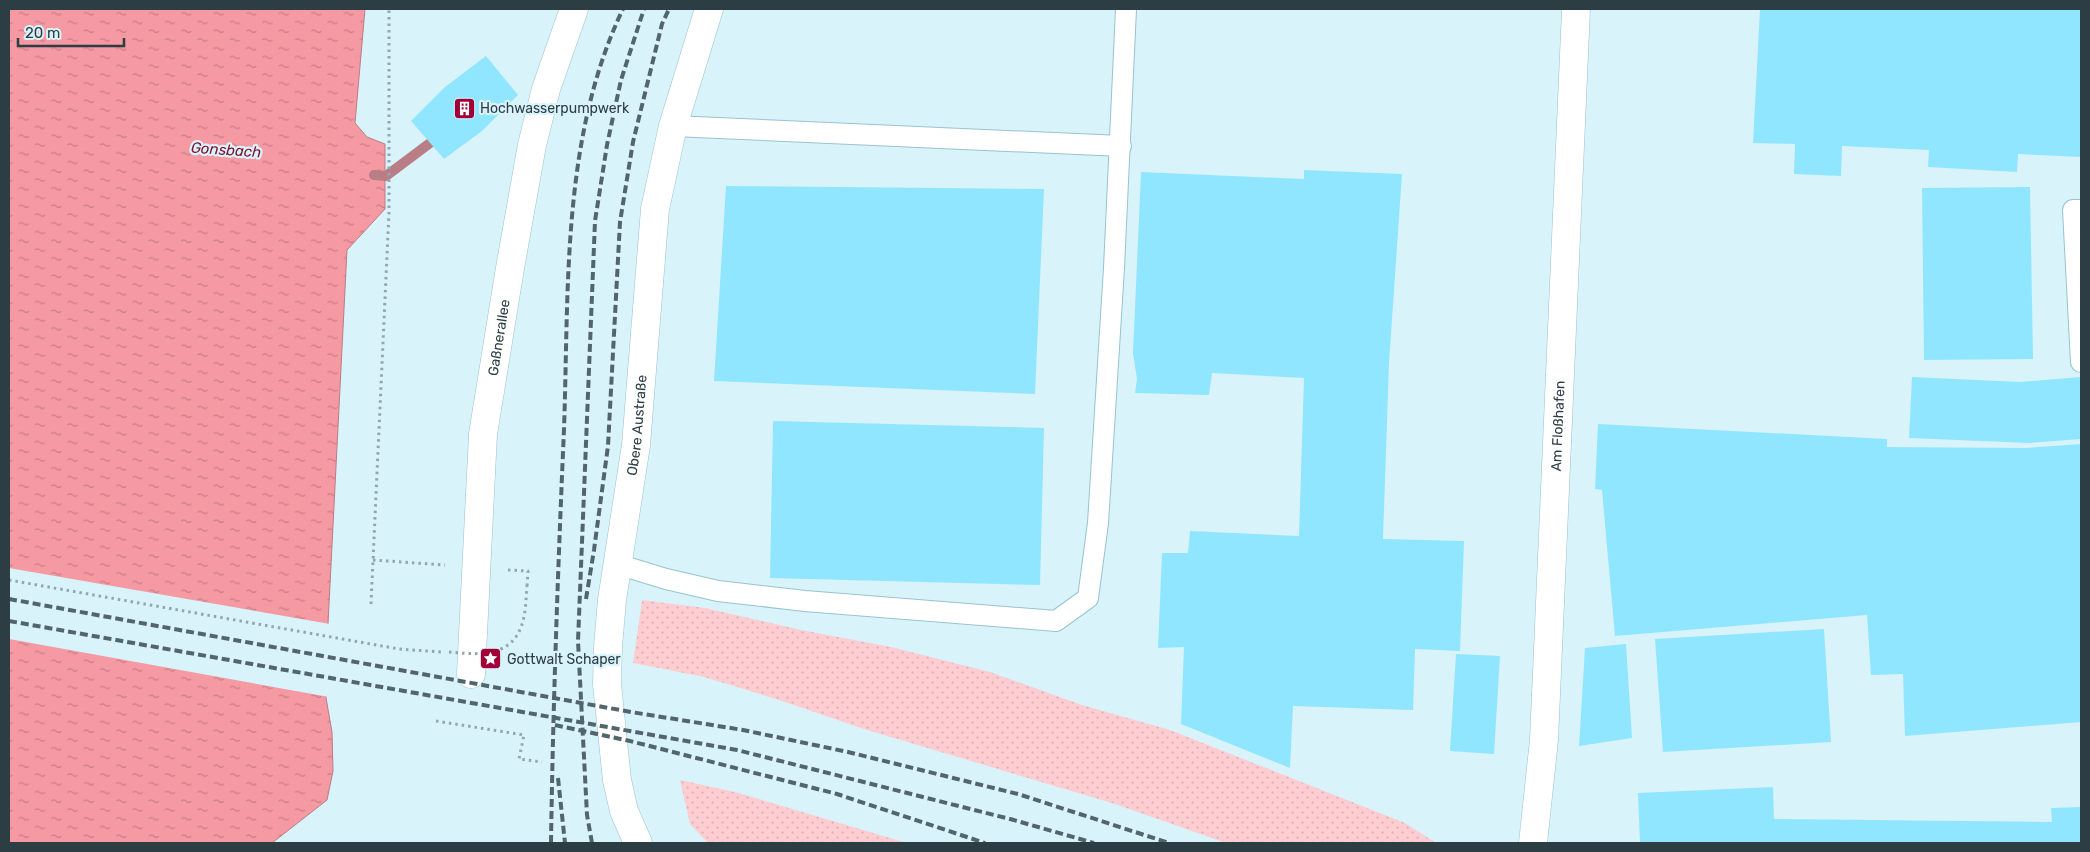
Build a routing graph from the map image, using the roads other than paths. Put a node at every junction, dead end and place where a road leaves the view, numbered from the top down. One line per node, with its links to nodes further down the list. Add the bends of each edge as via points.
1 (574, 9): 10 (street, Gaßnerallee, via 546,89 532,145 483,434)
2 (709, 9): 5 (street, Obere Austraße)
3 (1126, 9): 6 (lane)
4 (1576, 9): 12 (street, Am Floßhafen, via 1544,740)
5 (673, 126): 6 (lane); 9 (street, Obere Austraße, via 654,209 636,445)
6 (1120, 146): 9 (lane, via 1098,523 1088,598 1056,622 718,592)
7 (2081, 210): 8 (lane, via 2073,210)
8 (2081, 362)
9 (617, 564): 11 (street, Obere Austraße, via 607,684 617,780 624,811)
10 (471, 674)
11 (638, 843)
12 (1533, 843)

